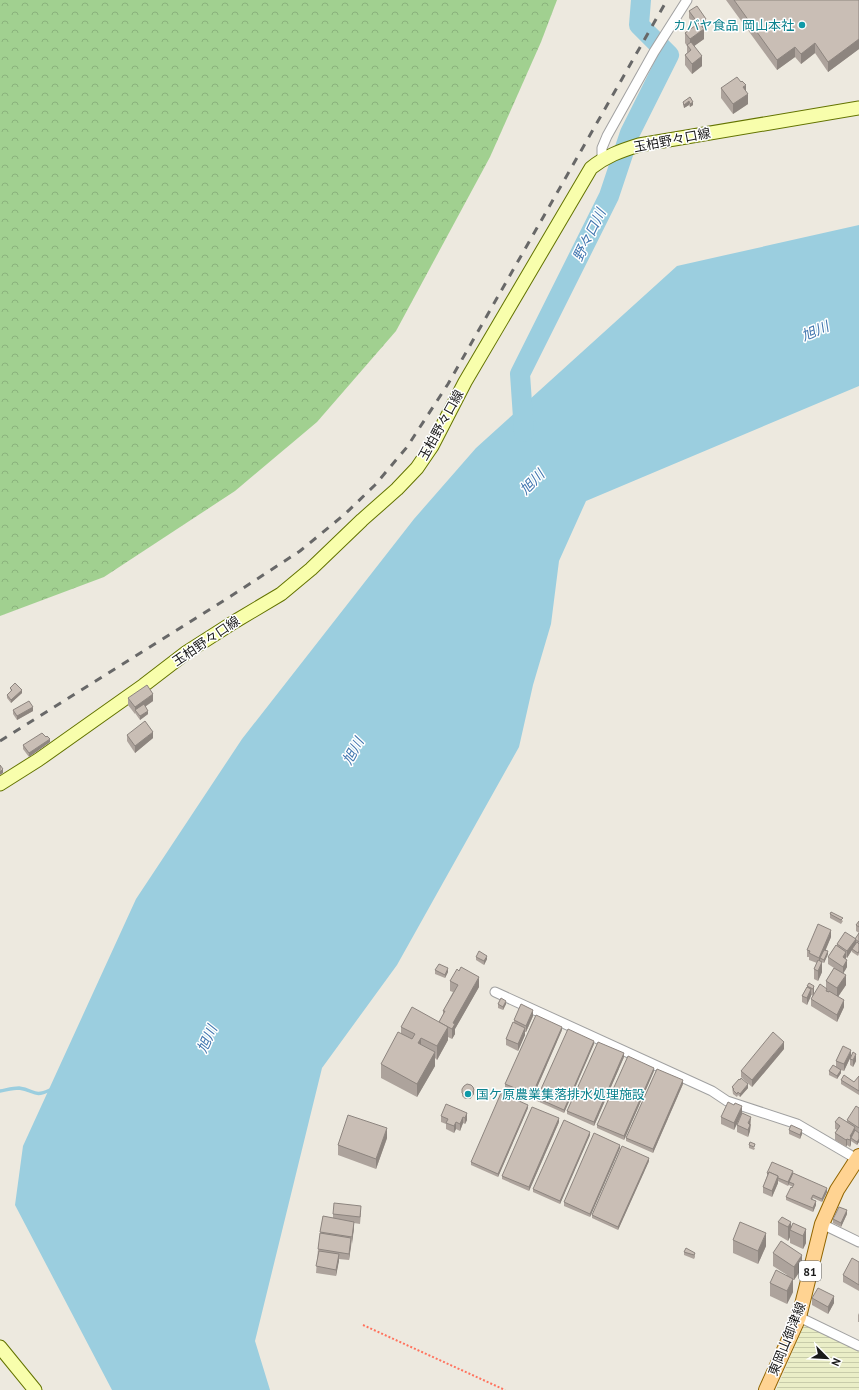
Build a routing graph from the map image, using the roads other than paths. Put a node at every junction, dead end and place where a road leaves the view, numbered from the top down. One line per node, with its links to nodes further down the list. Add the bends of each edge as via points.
1 (686, 0): 3 (street, via 607,136 602,148)
2 (859, 108): 3 (main road, 玉柏野々口線, via 639,145)
3 (606, 157): 4 (main road, 玉柏野々口線, via 591,168 465,382 432,446 417,468 397,489 281,594 187,652 144,685)
4 (0, 784)
5 (495, 992): 6 (street, via 712,1091 727,1101 797,1124)
6 (858, 1157): 7 (main road, 東岡山御津線 / 81, via 837,1190)
7 (822, 1224): 8 (street); 9 (main road, 東岡山御津線 / 81)
8 (859, 1242)
9 (799, 1317): 10 (street); 13 (main road, 東岡山御津線 / 81)
10 (859, 1346)
11 (0, 1347): 12 (main road)
12 (35, 1390)
13 (766, 1390)

